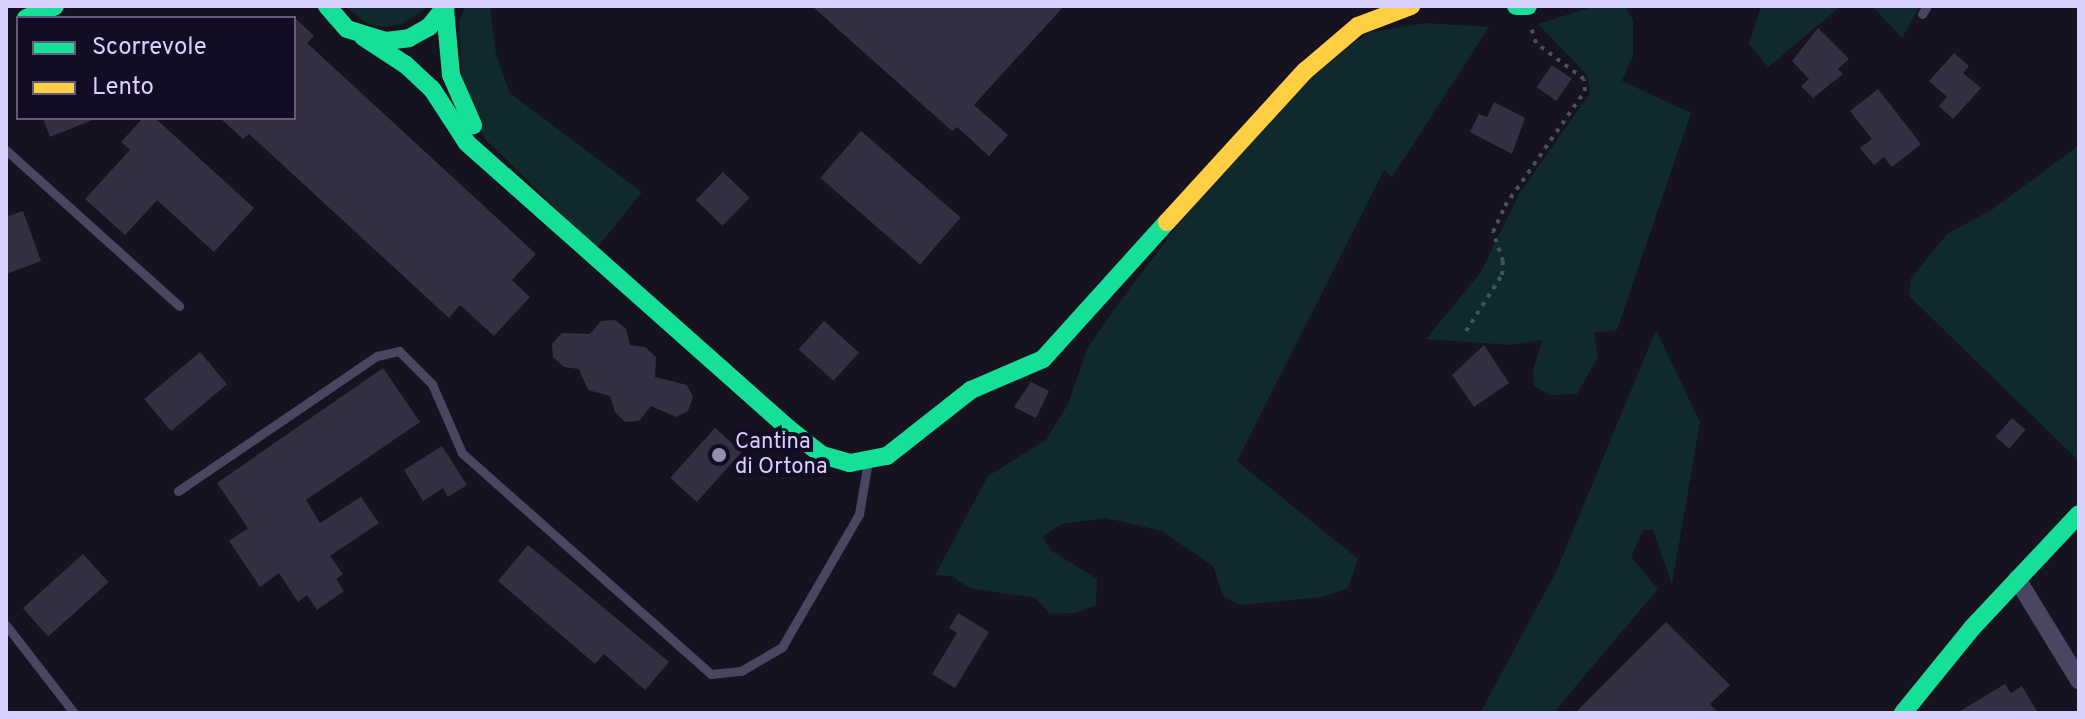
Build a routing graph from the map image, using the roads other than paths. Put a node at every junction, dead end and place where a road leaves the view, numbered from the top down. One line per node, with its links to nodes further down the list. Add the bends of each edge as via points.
1 (55, 6): 7 (main road)
2 (1411, 6): 12 (main road, via 1358,26 1305,71 1043,359 971,390 903,447)
3 (1516, 6): 4 (main road)
4 (1526, 6)
5 (445, 7): 8 (main road, via 429,27 409,38); 10 (main road, via 459,100)
6 (328, 10): 8 (main road)
7 (31, 16)
8 (363, 37): 10 (main road, via 432,89 467,143)
9 (6, 150): 11 (lane)
10 (502, 173): 12 (main road, via 809,446 835,460)
11 (179, 306)
12 (868, 461): 13 (lane, via 859,514 782,647 741,671 711,674 462,453 432,384 399,351 377,356)
13 (178, 491)
14 (2079, 514): 15 (main road)
15 (2017, 579): 17 (street); 19 (main road)
16 (6, 625): 18 (lane)
17 (2079, 680)
18 (74, 713)
19 (1903, 713)

